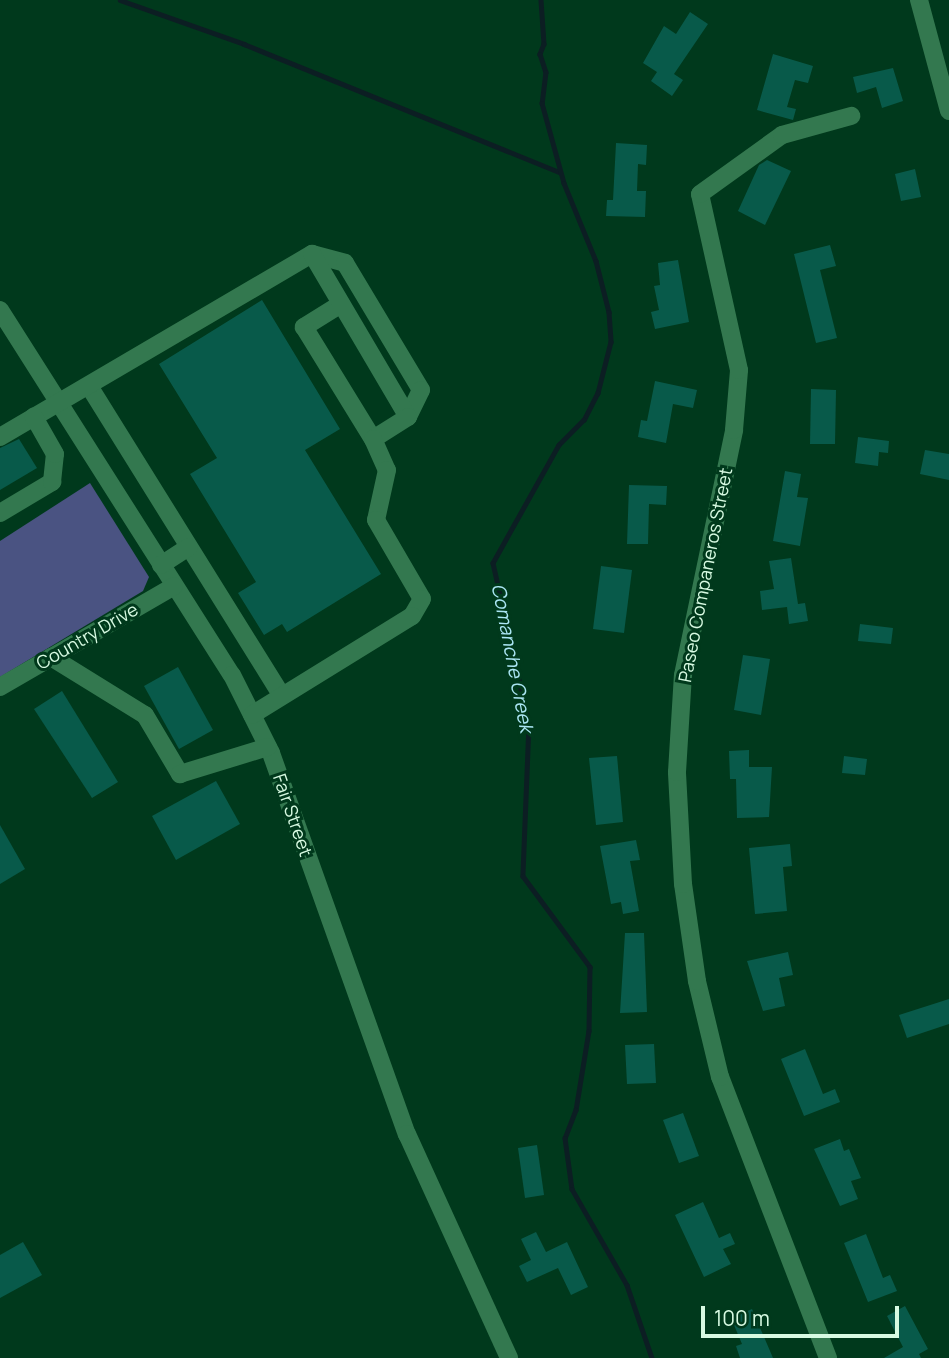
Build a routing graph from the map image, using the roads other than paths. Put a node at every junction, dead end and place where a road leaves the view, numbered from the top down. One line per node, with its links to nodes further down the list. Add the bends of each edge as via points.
1 (919, 0): 2 (street)
2 (949, 111)
3 (851, 116): 23 (street, Paseo Companeros Street, via 782,135 700,194 739,370 734,430 683,675 677,772 683,884 697,981 719,1077)
4 (312, 254): 5 (street); 7 (street); 9 (street, via 345,263 421,390)
5 (341, 304): 9 (street); 12 (street, via 304,327)
6 (0, 310): 8 (street, Fair Street)
7 (89, 386): 8 (street); 14 (street)
8 (59, 403): 10 (street); 15 (street, Fair Street)
9 (408, 416): 12 (street)
10 (34, 417): 11 (street); 13 (street, via 55,454 52,482)
11 (0, 437)
12 (373, 439): 19 (street, via 387,470 376,520 422,599 412,616)
13 (0, 513)
14 (189, 547): 15 (street); 19 (street)
15 (161, 565): 16 (street, Fair Street)
16 (174, 586): 17 (street, Country Drive); 20 (street, Fair Street)
17 (51, 657): 18 (street, Country Drive); 21 (street, via 145,715 180,774)
18 (0, 687)
19 (282, 696): 20 (street)
20 (252, 715): 21 (street, Fair Street)
21 (268, 747): 22 (street, Fair Street, via 407,1134)
22 (509, 1358)
23 (828, 1358)

